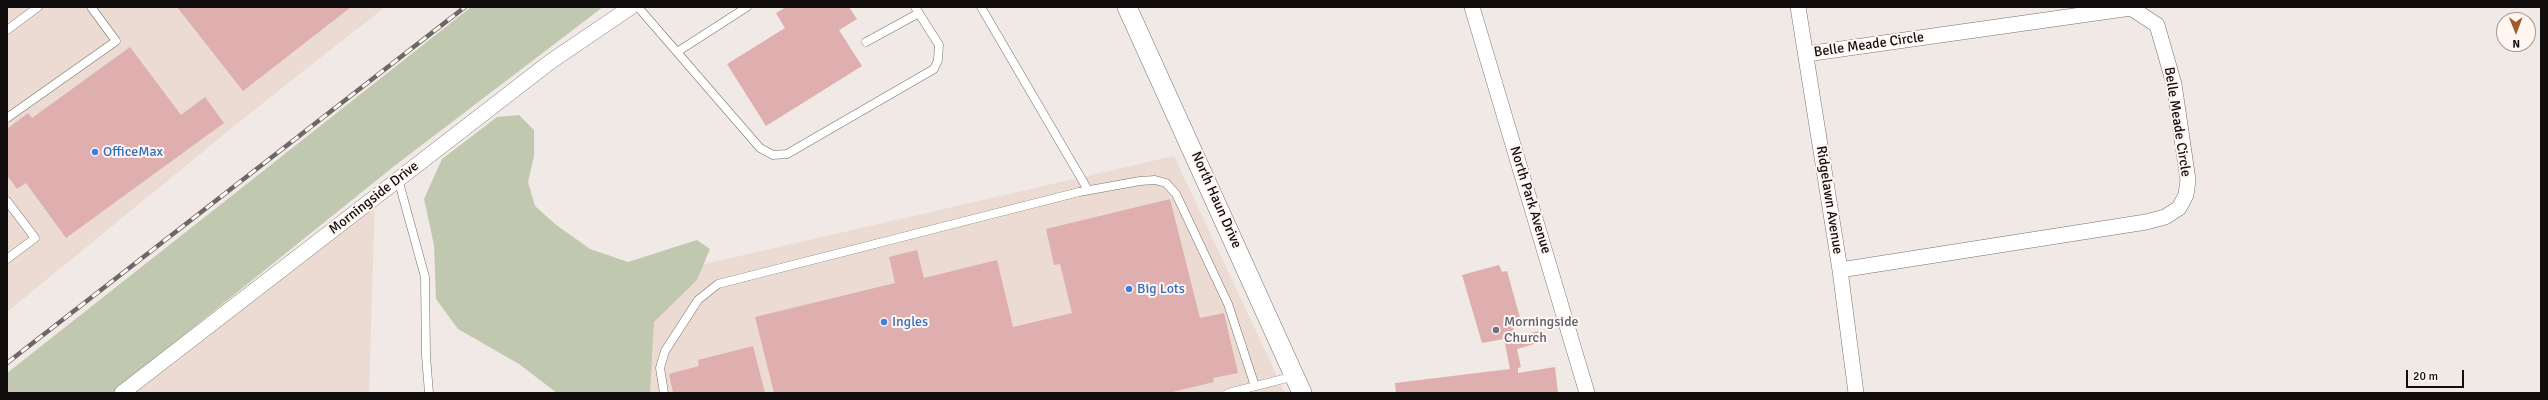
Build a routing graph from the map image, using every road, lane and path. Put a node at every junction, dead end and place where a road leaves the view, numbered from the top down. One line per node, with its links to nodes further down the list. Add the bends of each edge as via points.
1 (38, 7): 11 (lane)
2 (91, 7): 15 (lane, via 116,41)
3 (630, 7): 16 (street, Morningside Drive, via 550,62)
4 (638, 7): 13 (lane)
5 (747, 7): 13 (lane)
6 (981, 7): 17 (lane)
7 (1128, 7): 21 (street, North Haun Drive)
8 (1472, 7): 27 (street, North Park Avenue)
9 (1798, 7): 14 (street, Ridgelawn Avenue)
10 (917, 10): 12 (lane); 13 (lane, via 939,45 938,60 934,69 787,154 773,155 760,148)
11 (7, 30)
12 (866, 42)
13 (677, 52)
14 (1806, 54): 20 (street, Ridgelawn Avenue); 20 (street, Belle Meade Circle, via 2132,8 2157,25 2174,84 2188,180 2186,195 2179,208 2165,217)
15 (7, 118)
16 (398, 179): 23 (street, Morningside Drive); 24 (lane, via 425,277)
17 (1088, 190): 22 (lane, via 1140,180 1156,180 1166,183 1176,194 1228,304); 25 (lane, via 718,284 698,300 665,351 660,368)
18 (7, 201): 19 (lane, via 35,238)
19 (7, 259)
20 (1840, 270): 28 (street, Ridgelawn Avenue)
21 (1298, 385): 22 (lane)
22 (1255, 386): 26 (lane)
23 (122, 393)
24 (429, 393)
25 (664, 393)
26 (1228, 393)
27 (1587, 393)
28 (1856, 393)

